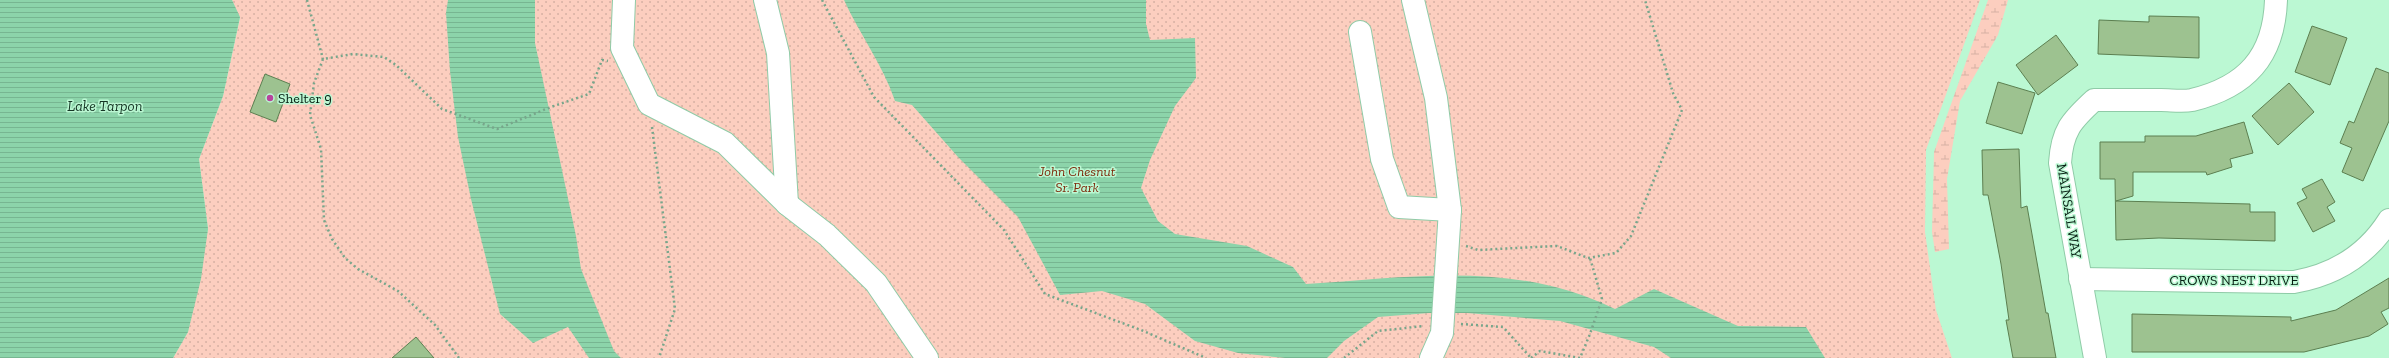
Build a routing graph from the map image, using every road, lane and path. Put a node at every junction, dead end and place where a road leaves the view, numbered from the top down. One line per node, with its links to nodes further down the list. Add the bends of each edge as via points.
1 (307, 0): 10 (path)
2 (624, 0): 9 (street, via 622,48)
3 (765, 0): 12 (street, via 778,53)
4 (822, 0): 20 (path, via 874,97 1004,230 1045,294 1141,330)
5 (1413, 0): 13 (street, via 1436,98)
6 (1645, 0): 15 (path, via 1673,93 1682,110 1631,236 1616,253)
7 (2276, 0): 16 (street, MAINSAIL WAY, via 2276,16 2266,49 2253,69 2232,85 2191,100 2094,100 2072,119 2061,142 2060,163)
8 (1360, 32): 13 (street, via 1382,159 1398,207)
9 (625, 54): 10 (path, via 615,63 602,60 589,94 497,130 442,109 396,65 384,57 353,54); 11 (street)
10 (323, 59): 17 (path, via 314,83 310,115 321,149 324,220 332,239 345,258 358,269 398,292 434,325)
11 (649, 104): 12 (street, via 725,143); 18 (path, via 675,308)
12 (787, 204): 19 (street, via 827,235 876,282)
13 (1450, 220): 15 (path, via 1462,245 1478,250 1557,246); 21 (street, via 1442,333)
14 (2389, 220): 16 (street, CROWS NEST DRIVE, via 2379,237 2345,264 2314,278 2294,282)
15 (1590, 258): 22 (path, via 1602,299 1580,358 1540,351)
16 (2080, 279): 23 (street, MAINSAIL WAY)
17 (459, 358)
18 (659, 358)
19 (927, 358)
20 (1206, 358)
21 (1431, 358)
22 (1530, 358)
23 (2095, 358)

